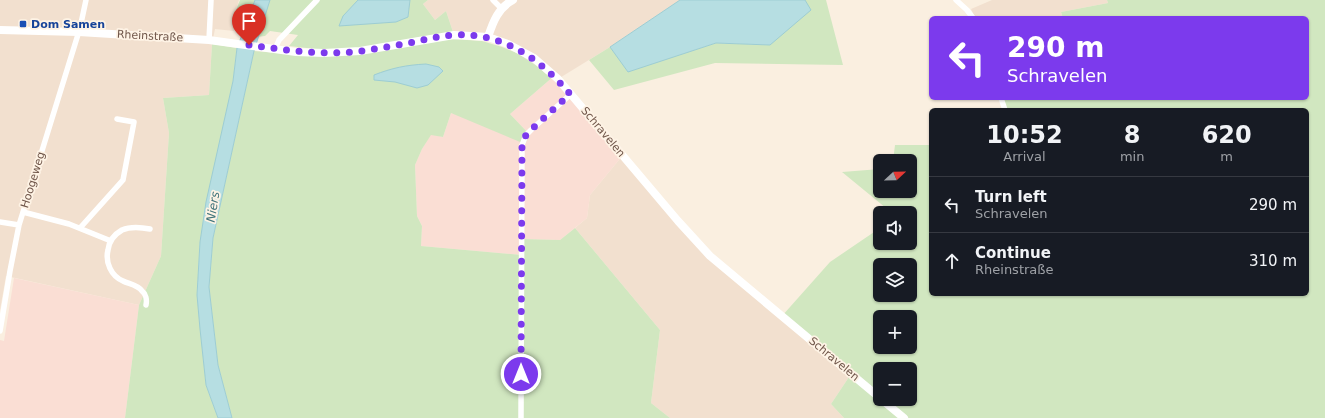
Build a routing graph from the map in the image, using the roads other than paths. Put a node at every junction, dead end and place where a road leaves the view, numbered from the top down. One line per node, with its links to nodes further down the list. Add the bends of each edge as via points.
1 (86, 0): 10 (street, Hoogeweg)
2 (211, 0): 12 (street)
3 (317, 0): 13 (street, via 279,40)
4 (493, 0): 7 (street)
5 (513, 0): 7 (main road)
6 (956, 0): 8 (street)
7 (501, 8): 11 (main road)
8 (972, 16)
9 (0, 30): 10 (main road, Rheinstraße)
10 (79, 32): 12 (main road, Rheinstraße); 16 (street, Hoogeweg)
11 (488, 37): 13 (main road, Schravelen, via 454,35 343,52 296,52); 14 (main road, Schravelen, via 534,58 558,79)
12 (209, 40): 13 (main road, Rheinstraße)
13 (274, 49)
14 (570, 94): 24 (main road, Schravelen, via 710,256); 26 (street, via 526,135 522,145)
15 (117, 119): 19 (street, via 134,122 123,180)
16 (23, 212): 18 (street, Hoogeweg); 19 (street)
17 (0, 222): 18 (street)
18 (19, 225): 23 (street, Hoogeweg)
19 (80, 228): 21 (street)
20 (150, 229): 21 (street, via 129,228 118,233)
21 (111, 241): 22 (street, via 107,253 110,269 121,281 142,290 146,296)
22 (146, 305)
23 (0, 331)
24 (873, 393)
25 (889, 406): 27 (main road, Schravelen)
26 (520, 418)
27 (904, 418)

